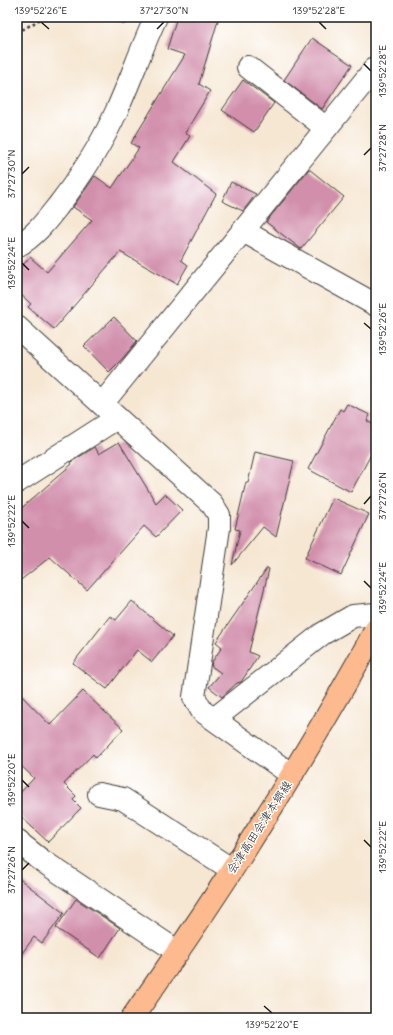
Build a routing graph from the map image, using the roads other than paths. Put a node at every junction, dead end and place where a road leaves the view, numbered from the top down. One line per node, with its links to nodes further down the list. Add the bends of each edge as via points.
1 (156, 17): 6 (street, via 118,110 95,153 44,223)
2 (248, 67): 4 (street)
3 (376, 67): 4 (street)
4 (326, 128): 5 (street)
5 (243, 230): 7 (street); 9 (street)
6 (17, 246)
7 (376, 305)
8 (17, 327): 9 (street)
9 (109, 411): 10 (street); 13 (street, via 212,504 219,515 194,697 202,711)
10 (17, 482)
11 (376, 614): 13 (street, via 353,616 322,634)
12 (376, 629): 14 (main road, 会津高田会津本郷線)
13 (214, 719): 14 (street)
14 (292, 775): 17 (main road, 会津高田会津本郷線)
15 (99, 794): 17 (street, via 123,799)
16 (17, 841): 18 (street, via 41,860)
17 (231, 869): 18 (main road, 会津高田会津本郷線)
18 (178, 952): 19 (main road, 会津高田会津本郷線)
19 (132, 1018)

